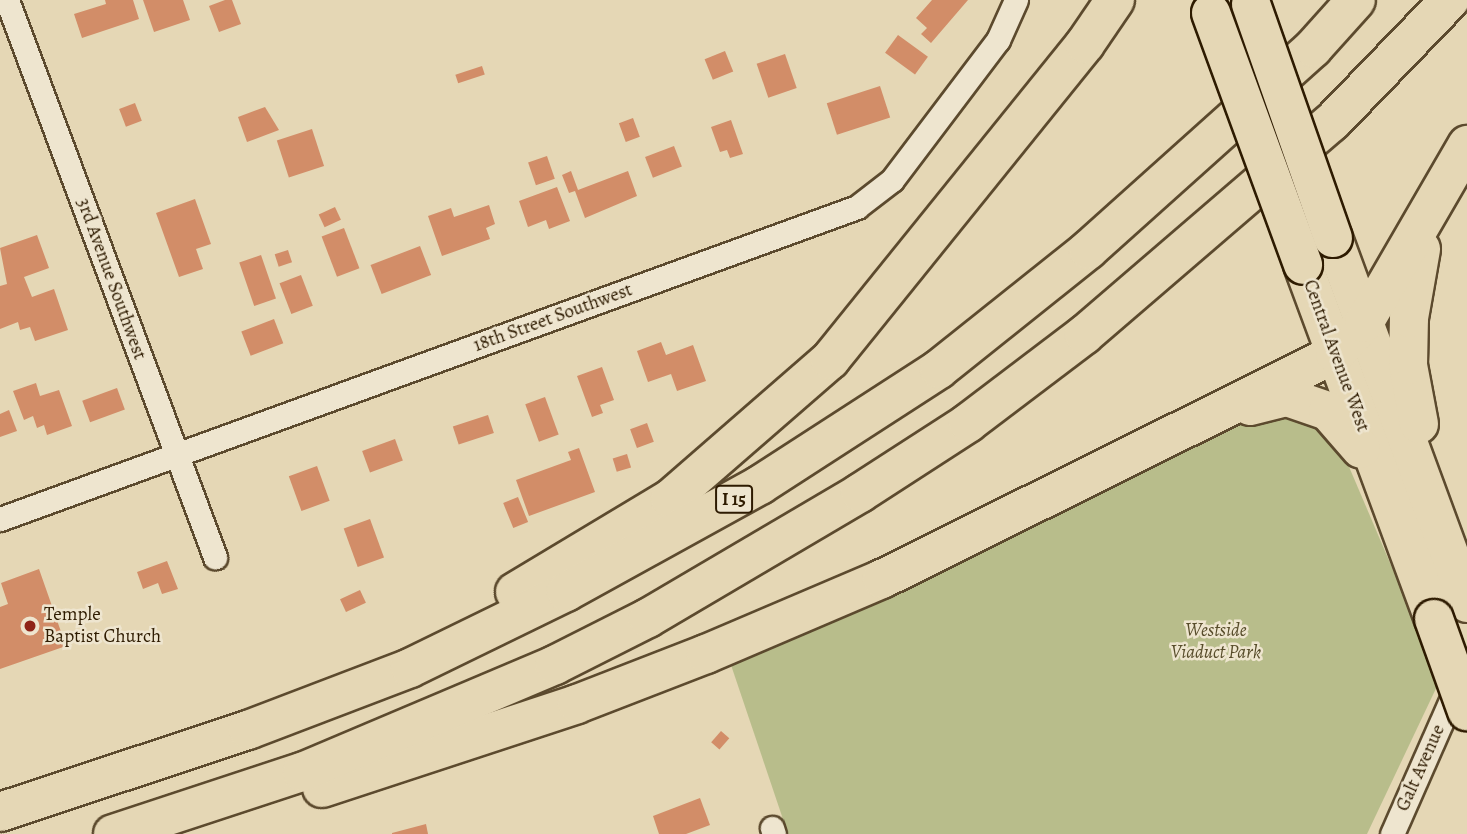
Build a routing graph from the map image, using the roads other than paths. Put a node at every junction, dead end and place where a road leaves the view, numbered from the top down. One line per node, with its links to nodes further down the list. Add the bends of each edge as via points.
1 (7, 0): 12 (street, 3rd Avenue Southwest)
2 (1016, 0): 12 (street, 18th Street Southwest, via 998,40 892,180 857,207)
3 (1115, 0): 19 (highway, via 891,289 831,360 748,435 670,499 515,592 348,668)
4 (1356, 0): 19 (highway, I 15, via 1312,48 1203,149 1088,250 939,369 760,485 566,592 410,668)
5 (1450, 0): 21 (highway, via 1332,122 1084,334 968,423 860,493 648,618 555,665 401,734)
6 (1250, 2): 9 (highway, Central Avenue West, bridge)
7 (1209, 6): 10 (highway, Central Avenue West, bridge)
8 (1462, 153): 9 (highway); 14 (highway, via 1416,261 1409,318 1408,365)
9 (1364, 323): 10 (highway); 14 (highway, Central Avenue West)
10 (1335, 354): 11 (highway); 13 (highway, Central Avenue West)
11 (1210, 417): 13 (highway, via 1287,397 1328,411); 21 (highway, via 882,579 629,684 367,775 267,803)
12 (177, 457): 15 (street, 18th Street Southwest); 16 (street, 3rd Avenue Southwest)
13 (1378, 469): 20 (highway, Central Avenue West, bridge)
14 (1432, 513): 17 (highway, Central Avenue West)
15 (0, 519)
16 (215, 557)
17 (1467, 603)
18 (1467, 663): 24 (street, Galt Avenue)
19 (303, 709): 22 (highway, I 15)
20 (1467, 711)
21 (188, 809): 23 (highway)
22 (0, 813)
23 (113, 834)
24 (1392, 834)

